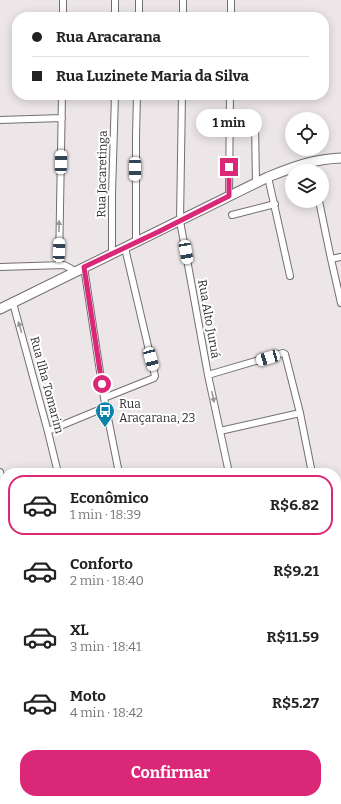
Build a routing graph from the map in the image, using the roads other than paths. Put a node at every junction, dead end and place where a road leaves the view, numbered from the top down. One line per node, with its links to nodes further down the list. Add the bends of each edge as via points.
1 (63, 0): 6 (street)
2 (115, 0): 7 (street)
3 (139, 0): 8 (street)
4 (183, 0): 9 (street)
5 (231, 0): 10 (street)
6 (63, 12)
7 (115, 12)
8 (139, 12)
9 (183, 12)
10 (231, 12)
11 (62, 100): 16 (street)
12 (115, 100): 31 (street, Rua Jacaretinga)
13 (137, 100): 29 (street)
14 (182, 100): 28 (street, Rua Alto Juruá)
15 (230, 100): 24 (street)
16 (62, 118): 17 (street); 34 (street, one-way to 16)
17 (0, 120)
18 (255, 124): 23 (street)
19 (341, 158): 20 (street)
20 (311, 161): 21 (street); 22 (street)
21 (312, 164)
22 (268, 177): 23 (street); 25 (street)
23 (256, 183): 24 (street)
24 (229, 196): 28 (street)
25 (275, 204): 27 (street); 38 (street)
26 (320, 208): 33 (street)
27 (232, 215)
28 (180, 221): 29 (street); 42 (street, Rua Alto Juruá)
29 (136, 243): 30 (street)
30 (125, 248): 31 (street); 43 (street, via 155,376)
31 (112, 254): 36 (street)
32 (341, 257): 33 (street)
33 (330, 259): 40 (street)
34 (59, 265): 35 (street); 37 (street, via 67,266)
35 (0, 267)
36 (84, 267): 37 (street); 43 (street)
37 (76, 272): 39 (street)
38 (290, 276)
39 (13, 303): 41 (street); 47 (street, Rua Ilha Tomarim, one-way to 39)
40 (341, 304)
41 (0, 309)
42 (208, 375): 45 (street, via 285,354); 46 (street, Rua Alto Juruá, one-way to 46)
43 (104, 398): 44 (street)
44 (106, 407): 47 (street); 49 (street)
45 (300, 413): 46 (street); 51 (street)
46 (220, 430): 50 (street, Rua Alto Juruá)
47 (48, 431): 48 (street, Rua Ilha Tomarim)
48 (57, 468)
49 (117, 468)
50 (228, 468)
51 (311, 468)

